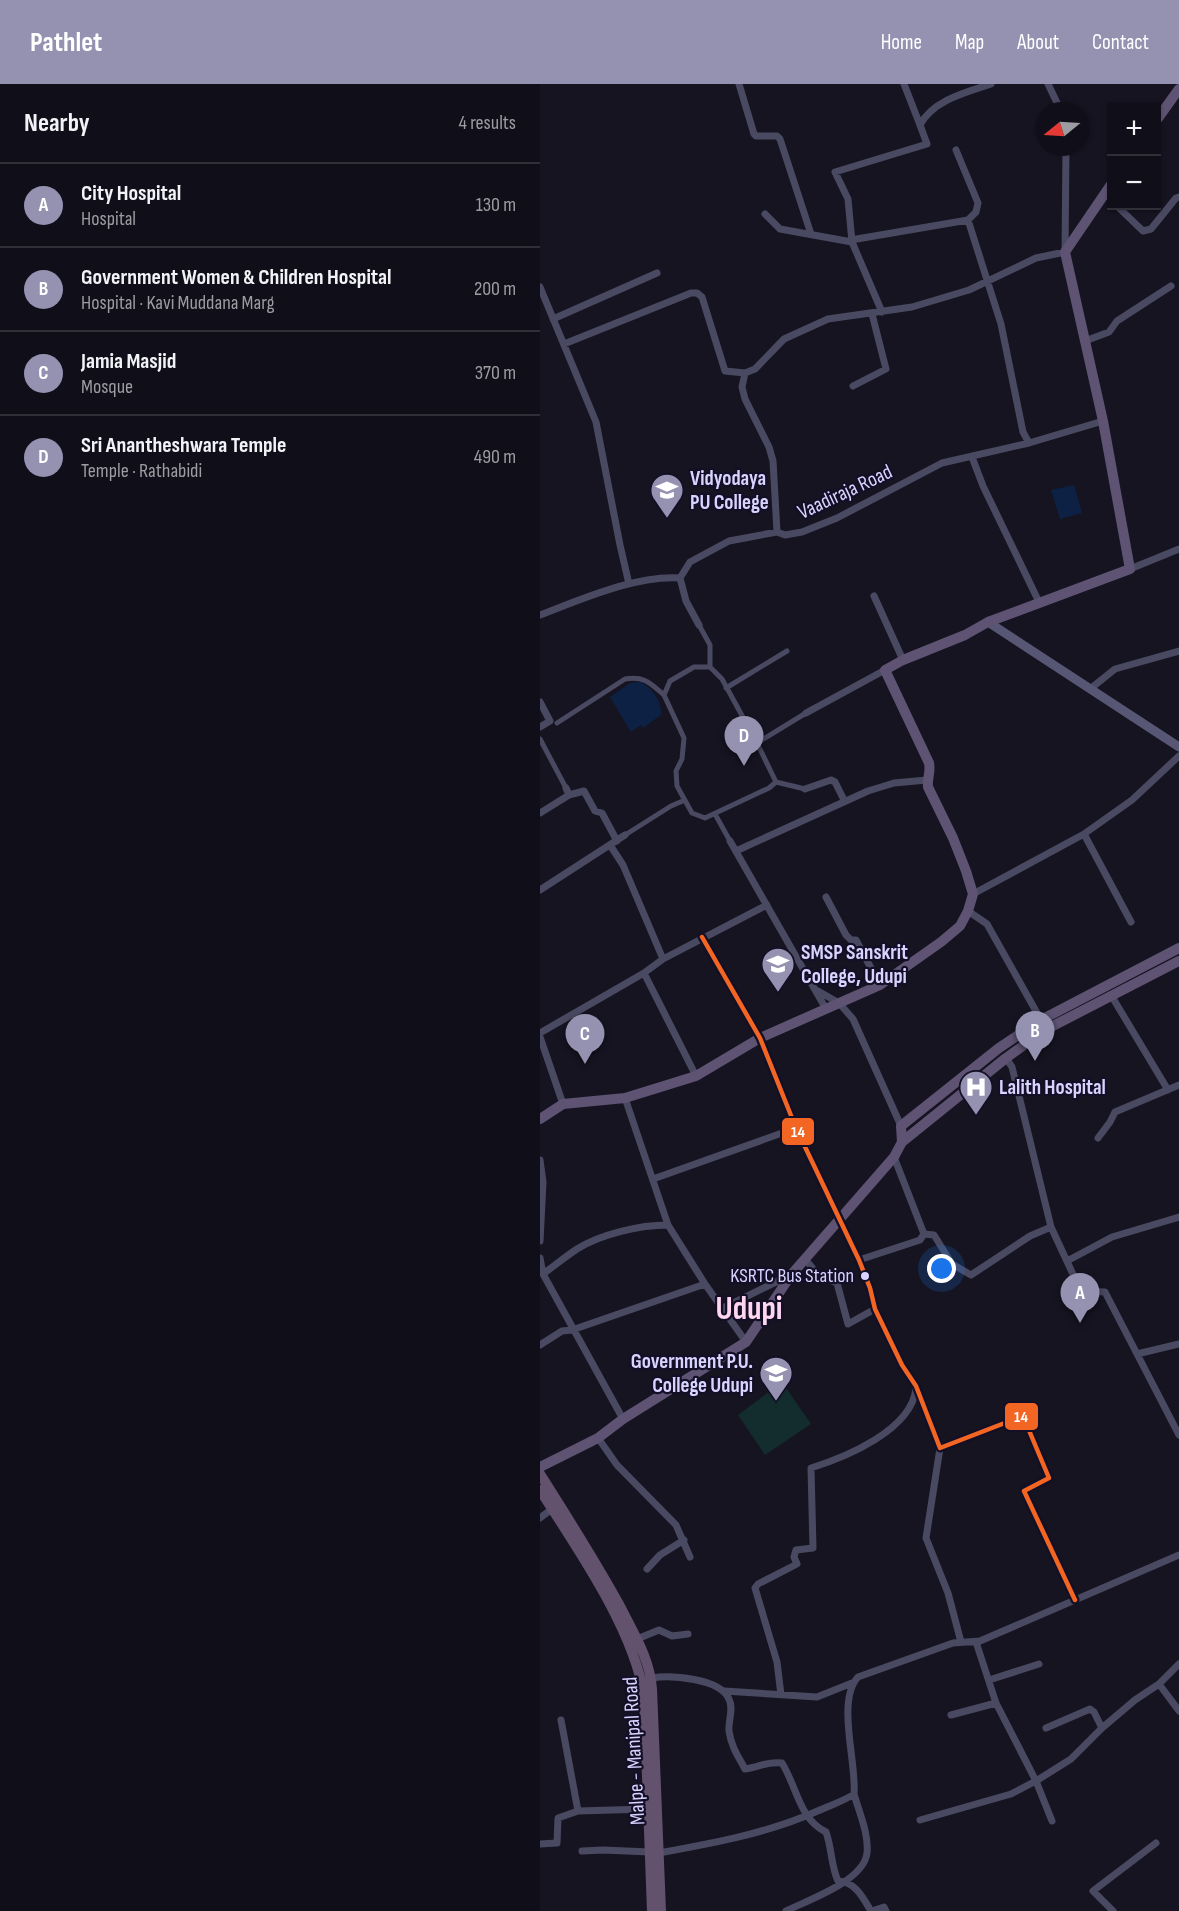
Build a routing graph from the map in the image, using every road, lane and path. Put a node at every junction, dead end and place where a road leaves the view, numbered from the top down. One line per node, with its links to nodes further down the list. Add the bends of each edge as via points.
1 (739, 84): 16 (street, via 754,134 780,139)
2 (904, 84): 8 (street)
3 (991, 84): 8 (street, via 954,96 925,116)
4 (1048, 84): 6 (street)
5 (1179, 89): 7 (main road)
6 (1057, 102)
7 (1161, 115)
8 (920, 125): 17 (street, via 927,144 835,172 848,199)
9 (956, 150): 15 (street, via 978,203)
10 (1066, 156): 18 (street)
11 (1107, 195): 18 (main road)
12 (1179, 197): 13 (street, via 1151,229 1143,231)
13 (1121, 210)
14 (765, 214): 16 (street, via 780,229)
15 (968, 220): 17 (street); 20 (street)
16 (811, 234): 17 (street)
17 (851, 241): 23 (street)
18 (1065, 252): 20 (street, via 1036,258); 26 (main road)
19 (657, 273): 25 (street)
20 (987, 281): 23 (street, via 912,307); 31 (street, via 1001,324 1023,432)
21 (1171, 286): 26 (street, via 1117,321 1109,332)
22 (540, 287): 25 (street)
23 (882, 312): 24 (street)
24 (872, 314): 28 (street, via 828,319 784,339 755,369); 29 (street, via 886,369)
25 (553, 319): 27 (street)
26 (1085, 341): 30 (main road)
27 (564, 344): 28 (street, via 697,293 702,297 725,371); 37 (street, via 596,422)
28 (745, 373): 33 (street, via 742,387 773,461)
29 (853, 386)
30 (1103, 421): 31 (street, Vaadiraja Road); 35 (main road)
31 (1029, 443): 32 (street, Vaadiraja Road)
32 (972, 458): 33 (street, Vaadiraja Road, via 942,463 802,532); 39 (street)
33 (777, 532): 36 (street, Vaadiraja Road, via 729,541 690,562)
34 (1179, 549): 35 (street)
35 (1130, 569): 39 (main road)
36 (680, 578): 37 (street); 42 (street)
37 (629, 584): 40 (street)
38 (874, 596): 45 (street)
39 (1039, 602): 41 (main road)
40 (540, 615)
41 (988, 622): 45 (main road); 49 (main road)
42 (699, 625): 46 (street, via 710,645)
43 (788, 651): 48 (street)
44 (1179, 651): 49 (street, via 1115,669)
45 (903, 660): 47 (main road)
46 (710, 667): 48 (street); 50 (street, via 693,667 683,672 670,681)
47 (885, 670): 52 (street); 59 (main road, via 929,763)
48 (726, 688): 56 (street)
49 (1090, 689): 57 (main road)
50 (664, 695): 53 (street, via 638,677 626,679); 63 (street, via 684,738 682,759 676,771 677,786)
51 (540, 702): 54 (street, via 549,721)
52 (806, 713): 56 (street)
53 (557, 723)
54 (540, 727)
55 (540, 739): 62 (street)
56 (758, 743): 60 (street)
57 (1179, 747)
58 (1179, 756): 67 (street, via 1132,800)
59 (927, 780): 64 (street, via 894,783); 73 (main road)
60 (776, 782): 61 (street); 66 (street)
61 (805, 789): 64 (street, via 831,780)
62 (567, 791): 65 (street); 70 (street, via 584,791 595,811 602,813)
63 (685, 800): 66 (street, via 692,813 705,818); 68 (street)
64 (844, 800): 71 (street)
65 (540, 813)
66 (715, 814): 69 (street)
67 (1084, 834): 73 (street); 77 (street)
68 (625, 835): 70 (street)
69 (730, 841): 71 (street)
70 (613, 843): 72 (street); 80 (street)
71 (736, 851): 75 (street)
72 (540, 890)
73 (973, 894): 76 (main road)
74 (825, 897): 83 (street, via 846,935 856,940)
75 (767, 905): 78 (street); 84 (street)
76 (968, 911): 83 (main road, via 948,937); 88 (street, via 987,924)
77 (1131, 922)
78 (702, 937): 80 (street); 90 (street)
79 (1179, 948): 88 (main road)
80 (663, 959): 82 (street)
81 (1179, 961): 85 (main road)
82 (644, 973): 89 (street); 92 (street)
83 (880, 986): 86 (main road)
84 (814, 988): 86 (street); 87 (street)
85 (1111, 995): 91 (main road, via 1046,1030); 94 (street)
86 (839, 1004): 87 (main road); 98 (street, via 853,1019)
87 (826, 1009): 90 (main road)
88 (1041, 1020): 98 (main road, via 999,1048)
89 (540, 1035): 96 (street)
90 (760, 1038): 92 (main road); 99 (street)
91 (1006, 1058): 101 (main road); 108 (street, via 1012,1067)
92 (696, 1076): 95 (main road)
93 (1179, 1085): 94 (street)
94 (1168, 1090): 100 (street, via 1115,1112)
95 (625, 1098): 96 (main road); 104 (street)
96 (563, 1104): 97 (main road)
97 (540, 1119)
98 (901, 1126): 101 (main road)
99 (796, 1128): 104 (street); 106 (street)
100 (1098, 1138)
101 (902, 1142): 102 (main road)
102 (894, 1157): 106 (main road); 109 (street)
103 (540, 1160): 110 (street)
104 (653, 1179): 107 (street)
105 (1179, 1217): 114 (street, via 1112,1237)
106 (840, 1220): 112 (main road); 113 (street)
107 (668, 1225): 115 (street, via 648,1225 594,1241); 117 (street)
108 (1051, 1227): 109 (street, via 1030,1236 971,1275 952,1264 934,1235); 114 (street)
109 (924, 1234): 113 (street, via 920,1240)
110 (540, 1241)
111 (540, 1258): 115 (street)
112 (805, 1259): 116 (main road); 119 (street, via 819,1276 837,1283 848,1324)
113 (860, 1260): 119 (street)
114 (1067, 1261): 124 (street, via 1078,1285 1086,1291 1105,1292)
115 (541, 1269): 120 (street)
116 (791, 1275): 118 (street); 121 (main road)
117 (705, 1284): 118 (street); 120 (street)
118 (723, 1308): 121 (street)
119 (875, 1309): 125 (street)
120 (572, 1330): 123 (street, via 562,1330); 126 (street)
121 (746, 1342): 126 (main road)
122 (1179, 1344): 124 (street)
123 (540, 1345)
124 (1137, 1354): 127 (street)
125 (916, 1386): 129 (street); 151 (street, via 915,1400 894,1427 837,1460 811,1468 813,1548 796,1550 797,1564 755,1588 777,1662)
126 (623, 1419): 128 (main road)
127 (1179, 1435)
128 (598, 1438): 130 (main road); 135 (street, via 617,1465 676,1525)
129 (940, 1448): 139 (street, via 1023,1416 1049,1478 1024,1491); 142 (street, via 926,1538 948,1593)
130 (540, 1467)
131 (540, 1474): 141 (highway, Malpe - Manipal Road)
132 (540, 1491): 133 (highway, Malpe - Manipal Road)
133 (552, 1509): 134 (street); 160 (highway, Malpe - Manipal Road, via 604,1595 636,1662 644,1696)
134 (540, 1518)
135 (684, 1540): 137 (street); 138 (street)
136 (1179, 1555): 139 (street)
137 (690, 1557)
138 (647, 1569)
139 (1076, 1600): 143 (street)
140 (688, 1634): 141 (street, via 672,1636 659,1630)
141 (637, 1639): 146 (highway, Malpe - Manipal Road)
142 (961, 1642): 143 (street); 148 (street, via 865,1674)
143 (976, 1642): 147 (street)
144 (1039, 1664): 147 (street)
145 (1179, 1664): 149 (street)
146 (651, 1678): 150 (street, via 699,1680); 168 (highway, Malpe - Manipal Road)
147 (989, 1680): 152 (street)
148 (852, 1683): 151 (street, via 817,1697); 159 (street, via 847,1714)
149 (1159, 1684): 153 (street); 157 (street)
150 (724, 1691): 151 (street); 162 (street, via 729,1699 733,1749 745,1769 771,1761 782,1763)
151 (781, 1695)
152 (996, 1703): 154 (street); 158 (street)
153 (1179, 1711)
154 (951, 1715)
155 (561, 1720): 161 (street)
156 (1046, 1728): 157 (street, via 1090,1709)
157 (1102, 1728): 158 (street, via 1071,1759)
158 (1036, 1781): 163 (street, via 1011,1794); 164 (street)
159 (854, 1794): 162 (street); 169 (street, via 867,1854)
160 (648, 1809): 161 (street); 168 (highway, Malpe - Manipal Road)
161 (578, 1811): 166 (street, via 558,1818 557,1843)
162 (807, 1816): 168 (street, via 708,1845); 169 (street, via 826,1832 833,1871 838,1881)
163 (920, 1820)
164 (1052, 1821)
165 (1156, 1843): 175 (street, via 1094,1891)
166 (540, 1844)
167 (582, 1851): 168 (street)
168 (654, 1852): 170 (highway, Malpe - Manipal Road); 171 (highway, Malpe - Manipal Road)
169 (847, 1882): 172 (street); 173 (street, via 859,1891)
170 (652, 1911)
171 (661, 1911)
172 (786, 1911)
173 (871, 1911): 174 (street, via 884,1907)
174 (885, 1911)
175 (1113, 1911)

